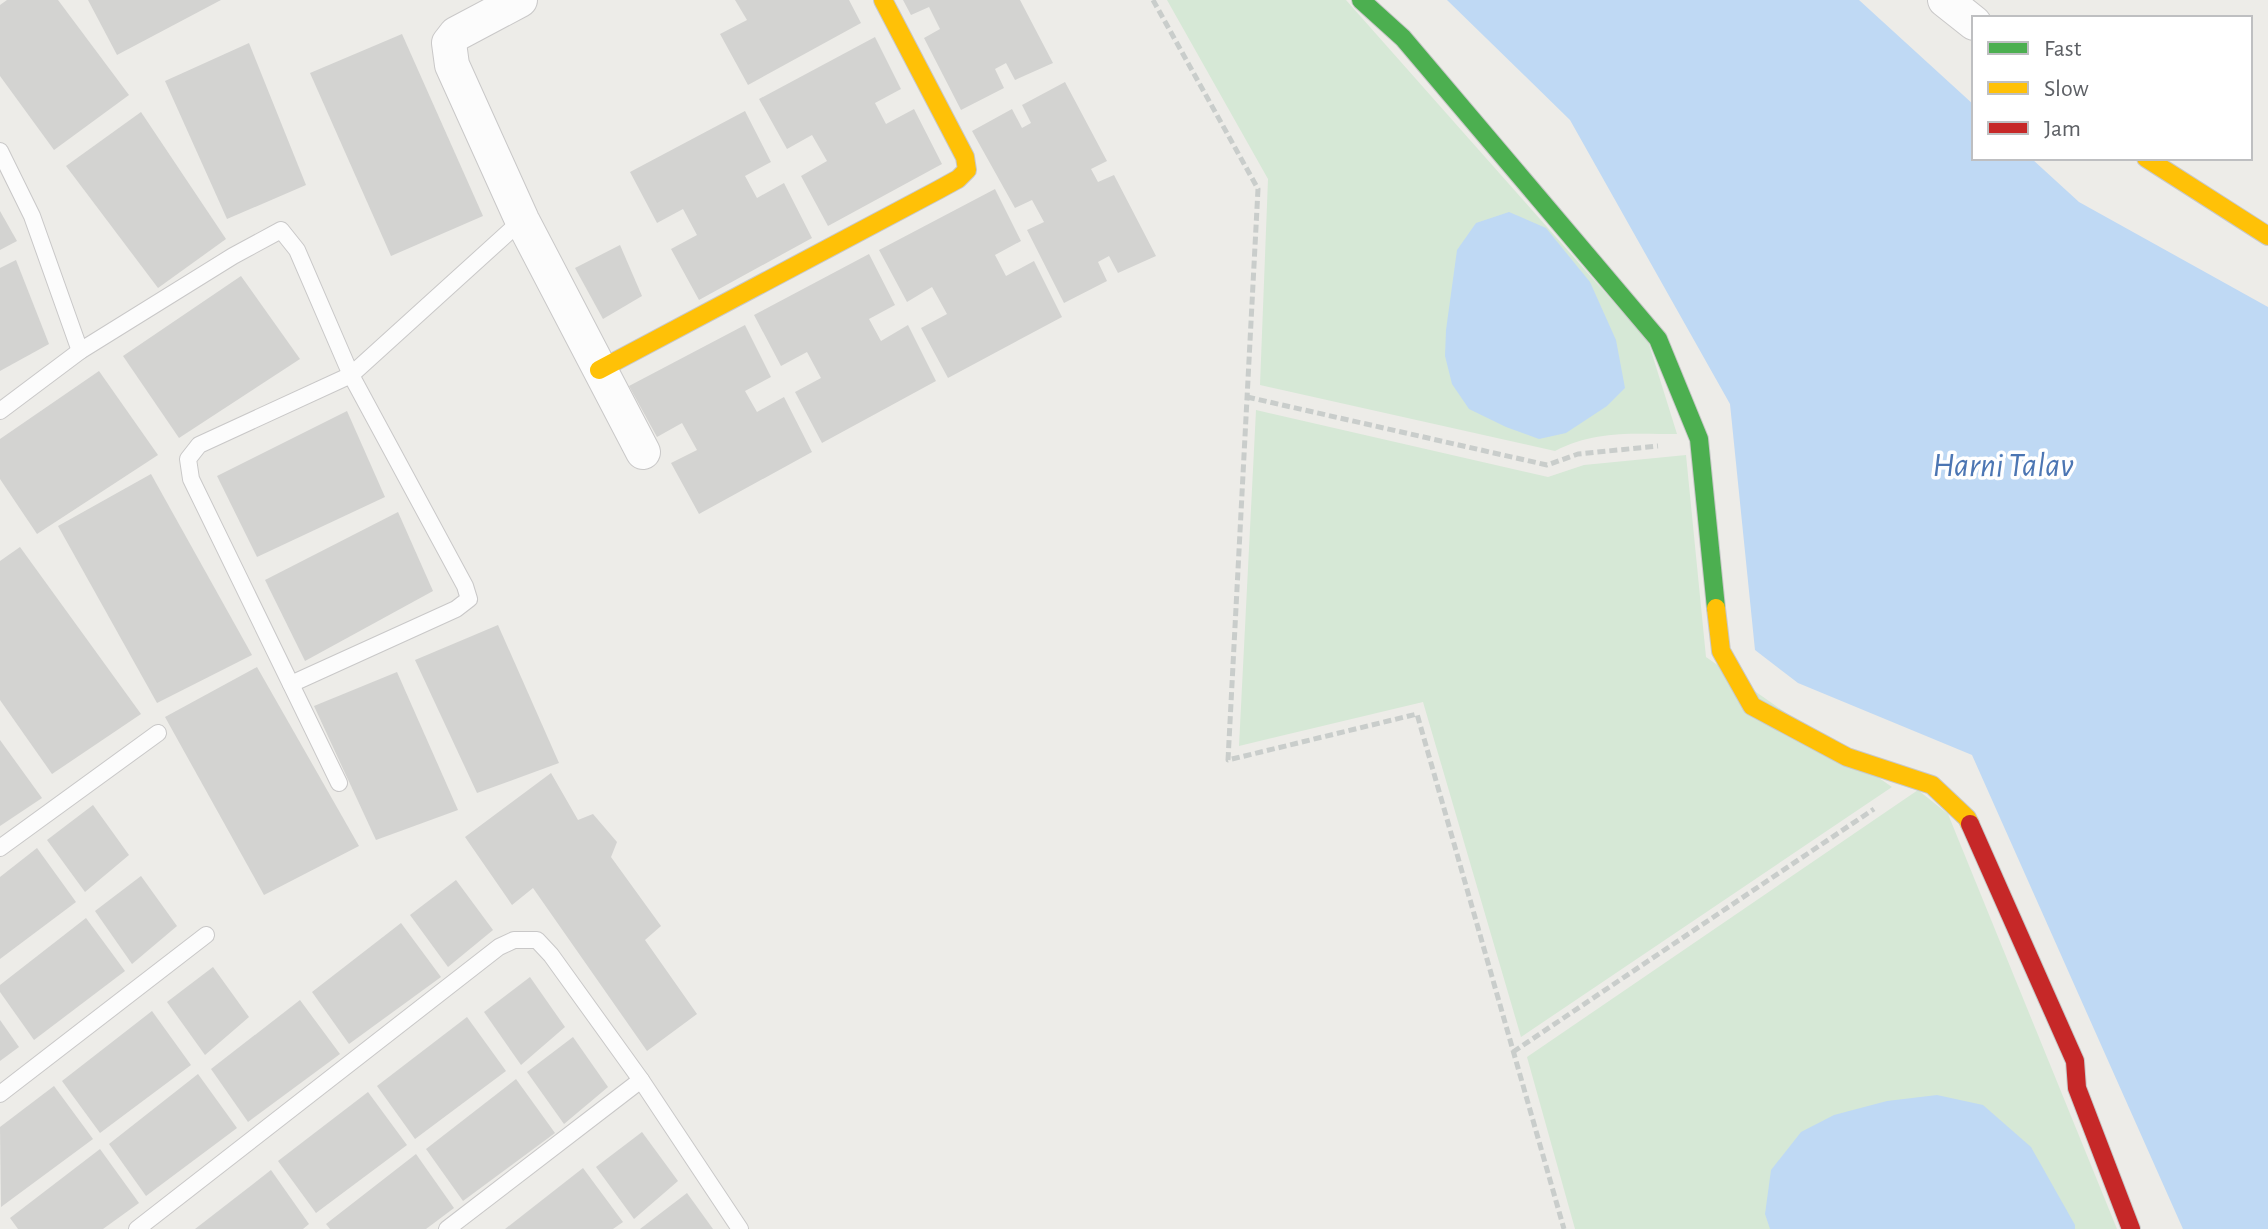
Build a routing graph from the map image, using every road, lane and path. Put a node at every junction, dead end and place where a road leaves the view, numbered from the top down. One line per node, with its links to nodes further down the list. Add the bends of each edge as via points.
1 (520, 0): 9 (street, via 464,27 449,43 452,65)
2 (883, 0): 12 (street, via 967,170)
3 (1153, 0): 14 (path, via 1258,189)
4 (1361, 0): 16 (street, via 1403,38 1658,339)
5 (1945, 0): 6 (street)
6 (1972, 21)
7 (0, 151): 11 (lane, via 32,216)
8 (2149, 160): 10 (street)
9 (522, 220): 12 (street); 13 (lane)
10 (2268, 236)
11 (80, 351): 13 (lane, via 281,230 297,250); 15 (lane)
12 (599, 370): 17 (street)
13 (351, 375): 18 (lane, via 199,445 188,459 191,479); 18 (lane, via 469,599)
14 (1247, 397): 16 (path, via 1547,465 1578,454); 24 (path, via 1228,760 1417,714)
15 (0, 411)
16 (1699, 439): 20 (street, via 1721,651 1752,706 1847,757)
17 (643, 452)
18 (291, 684): 21 (lane)
19 (158, 733): 22 (lane)
20 (1918, 780): 24 (path); 31 (street, via 1932,785 1967,818 2075,1061 2077,1088)
21 (339, 783)
22 (0, 848)
23 (206, 935): 26 (lane)
24 (1513, 1052): 30 (path)
25 (641, 1080): 27 (lane, via 551,955 537,940 514,940); 28 (lane); 29 (lane)
26 (0, 1094)
27 (137, 1229)
28 (447, 1229)
29 (740, 1229)
30 (1564, 1229)
31 (2131, 1229)

